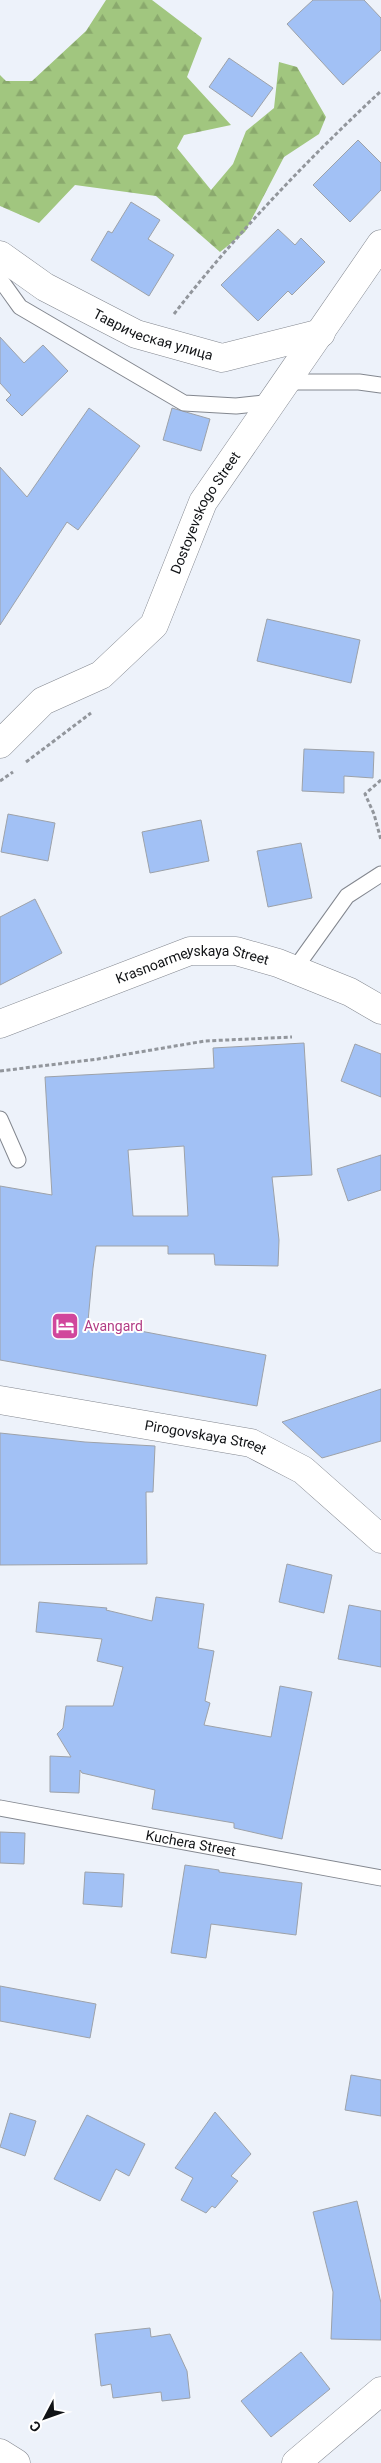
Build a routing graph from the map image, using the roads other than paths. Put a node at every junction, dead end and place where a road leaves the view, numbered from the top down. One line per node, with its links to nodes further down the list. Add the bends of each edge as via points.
1 (381, 244): 4 (street, Dostoyevskogo Street)
2 (0, 255): 4 (street, Таврическая улица, via 45,287 136,334 222,358)
3 (0, 279): 6 (lane, via 20,307 184,403 236,406)
4 (321, 333): 6 (street, Dostoyevskogo Street)
5 (381, 384): 6 (lane, via 359,382)
6 (280, 392): 7 (street, Dostoyevskogo Street, via 203,502 154,625 101,675 43,700)
7 (0, 744)
8 (381, 874): 9 (lane, via 347,896)
9 (294, 970): 10 (street, Krasnoarmeyskaya Street, via 350,992); 11 (street, Krasnoarmeyskaya Street, via 236,951 190,950)
10 (381, 1010)
11 (0, 1024)
12 (0, 1119): 13 (lane)
13 (18, 1160)
14 (0, 1400): 15 (street, Pirogovskaya Street, via 251,1443 303,1470)
15 (381, 1539)
16 (0, 1808): 17 (lane, Kuchera Street)
17 (381, 1878)
18 (381, 2391): 21 (street)
19 (0, 2453): 20 (street)
20 (16, 2463)
21 (296, 2463)

